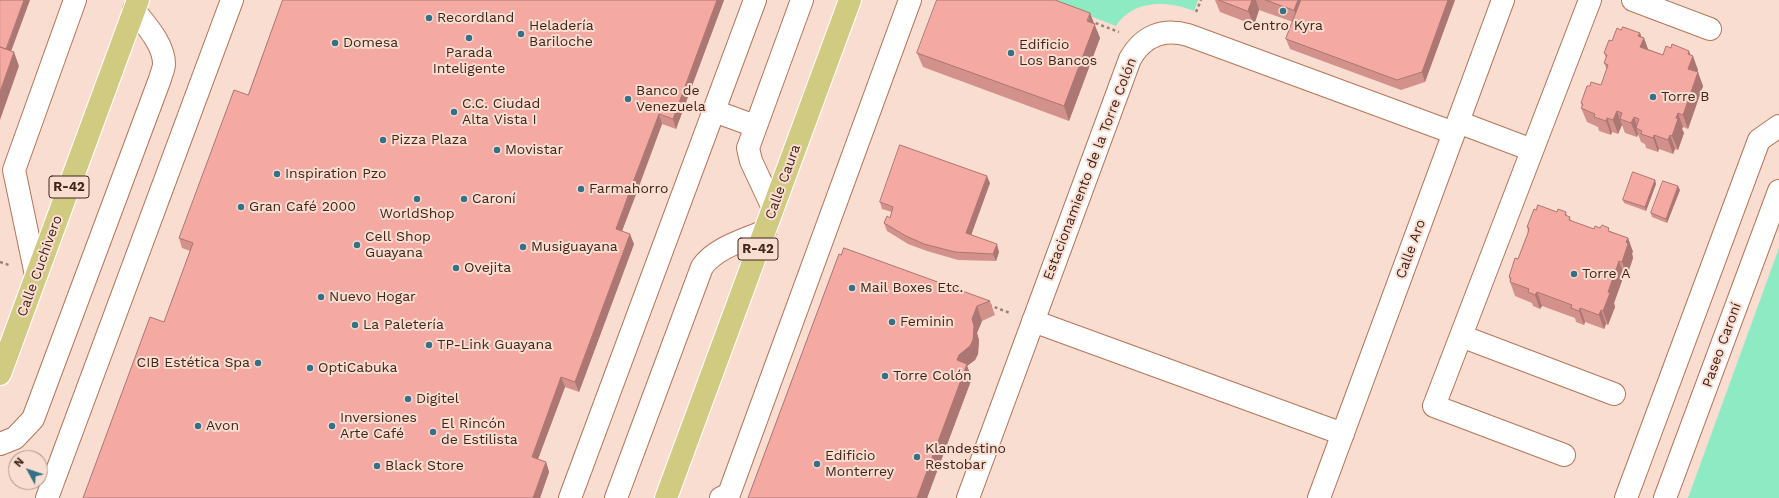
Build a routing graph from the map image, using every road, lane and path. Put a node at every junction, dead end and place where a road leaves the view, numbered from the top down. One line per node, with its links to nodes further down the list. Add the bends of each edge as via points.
1 (75, 0): 22 (street, via 14,170)
2 (232, 0): 31 (street)
3 (755, 0): 14 (street)
4 (802, 0): 15 (street)
5 (850, 0): 20 (main road, Calle Caura / R-42)
6 (910, 0): 35 (street, via 729,494)
7 (1503, 0): 17 (street, Calle Aro)
8 (1590, 0): 18 (street)
9 (1633, 0): 12 (street)
10 (136, 5): 22 (main road, Calle Cuchivero / R-42); 29 (street, via 161,51 164,64 160,79 33,419 15,438)
11 (1084, 19): 13 (path, via 1120,32)
12 (1710, 29)
13 (1134, 51): 17 (street, Estacionamiento de la Torre Colón, via 1148,38 1172,31); 24 (street, Estacionamiento de la Torre Colón)
14 (714, 111): 15 (street); 32 (street)
15 (755, 126): 20 (street, via 748,148 751,161)
16 (1779, 126): 38 (street, via 1759,140)
17 (1456, 127): 18 (street, Estacionamiento de la Torre Colón); 28 (street, Calle Aro)
18 (1532, 150): 25 (street)
19 (1779, 191): 39 (street, Paseo Caroní)
20 (773, 208): 21 (main road, Calle Caura / R-42)
21 (765, 231): 33 (street, via 716,253 702,268); 34 (main road, Calle Caura / R-42)
22 (36, 275): 26 (main road, Calle Cuchivero / R-42)
23 (982, 302): 24 (path)
24 (1033, 321): 28 (street); 36 (street, Estacionamiento de la Torre Colón)
25 (1461, 336): 27 (street); 30 (street, via 1434,406)
26 (0, 374)
27 (1614, 394)
28 (1343, 434): 37 (street, Calle Aro)
29 (0, 444)
30 (1564, 455)
31 (47, 498)
32 (570, 498)
33 (616, 498)
34 (666, 498)
35 (721, 498)
36 (968, 498)
37 (1319, 498)
38 (1626, 498)
39 (1665, 498)

